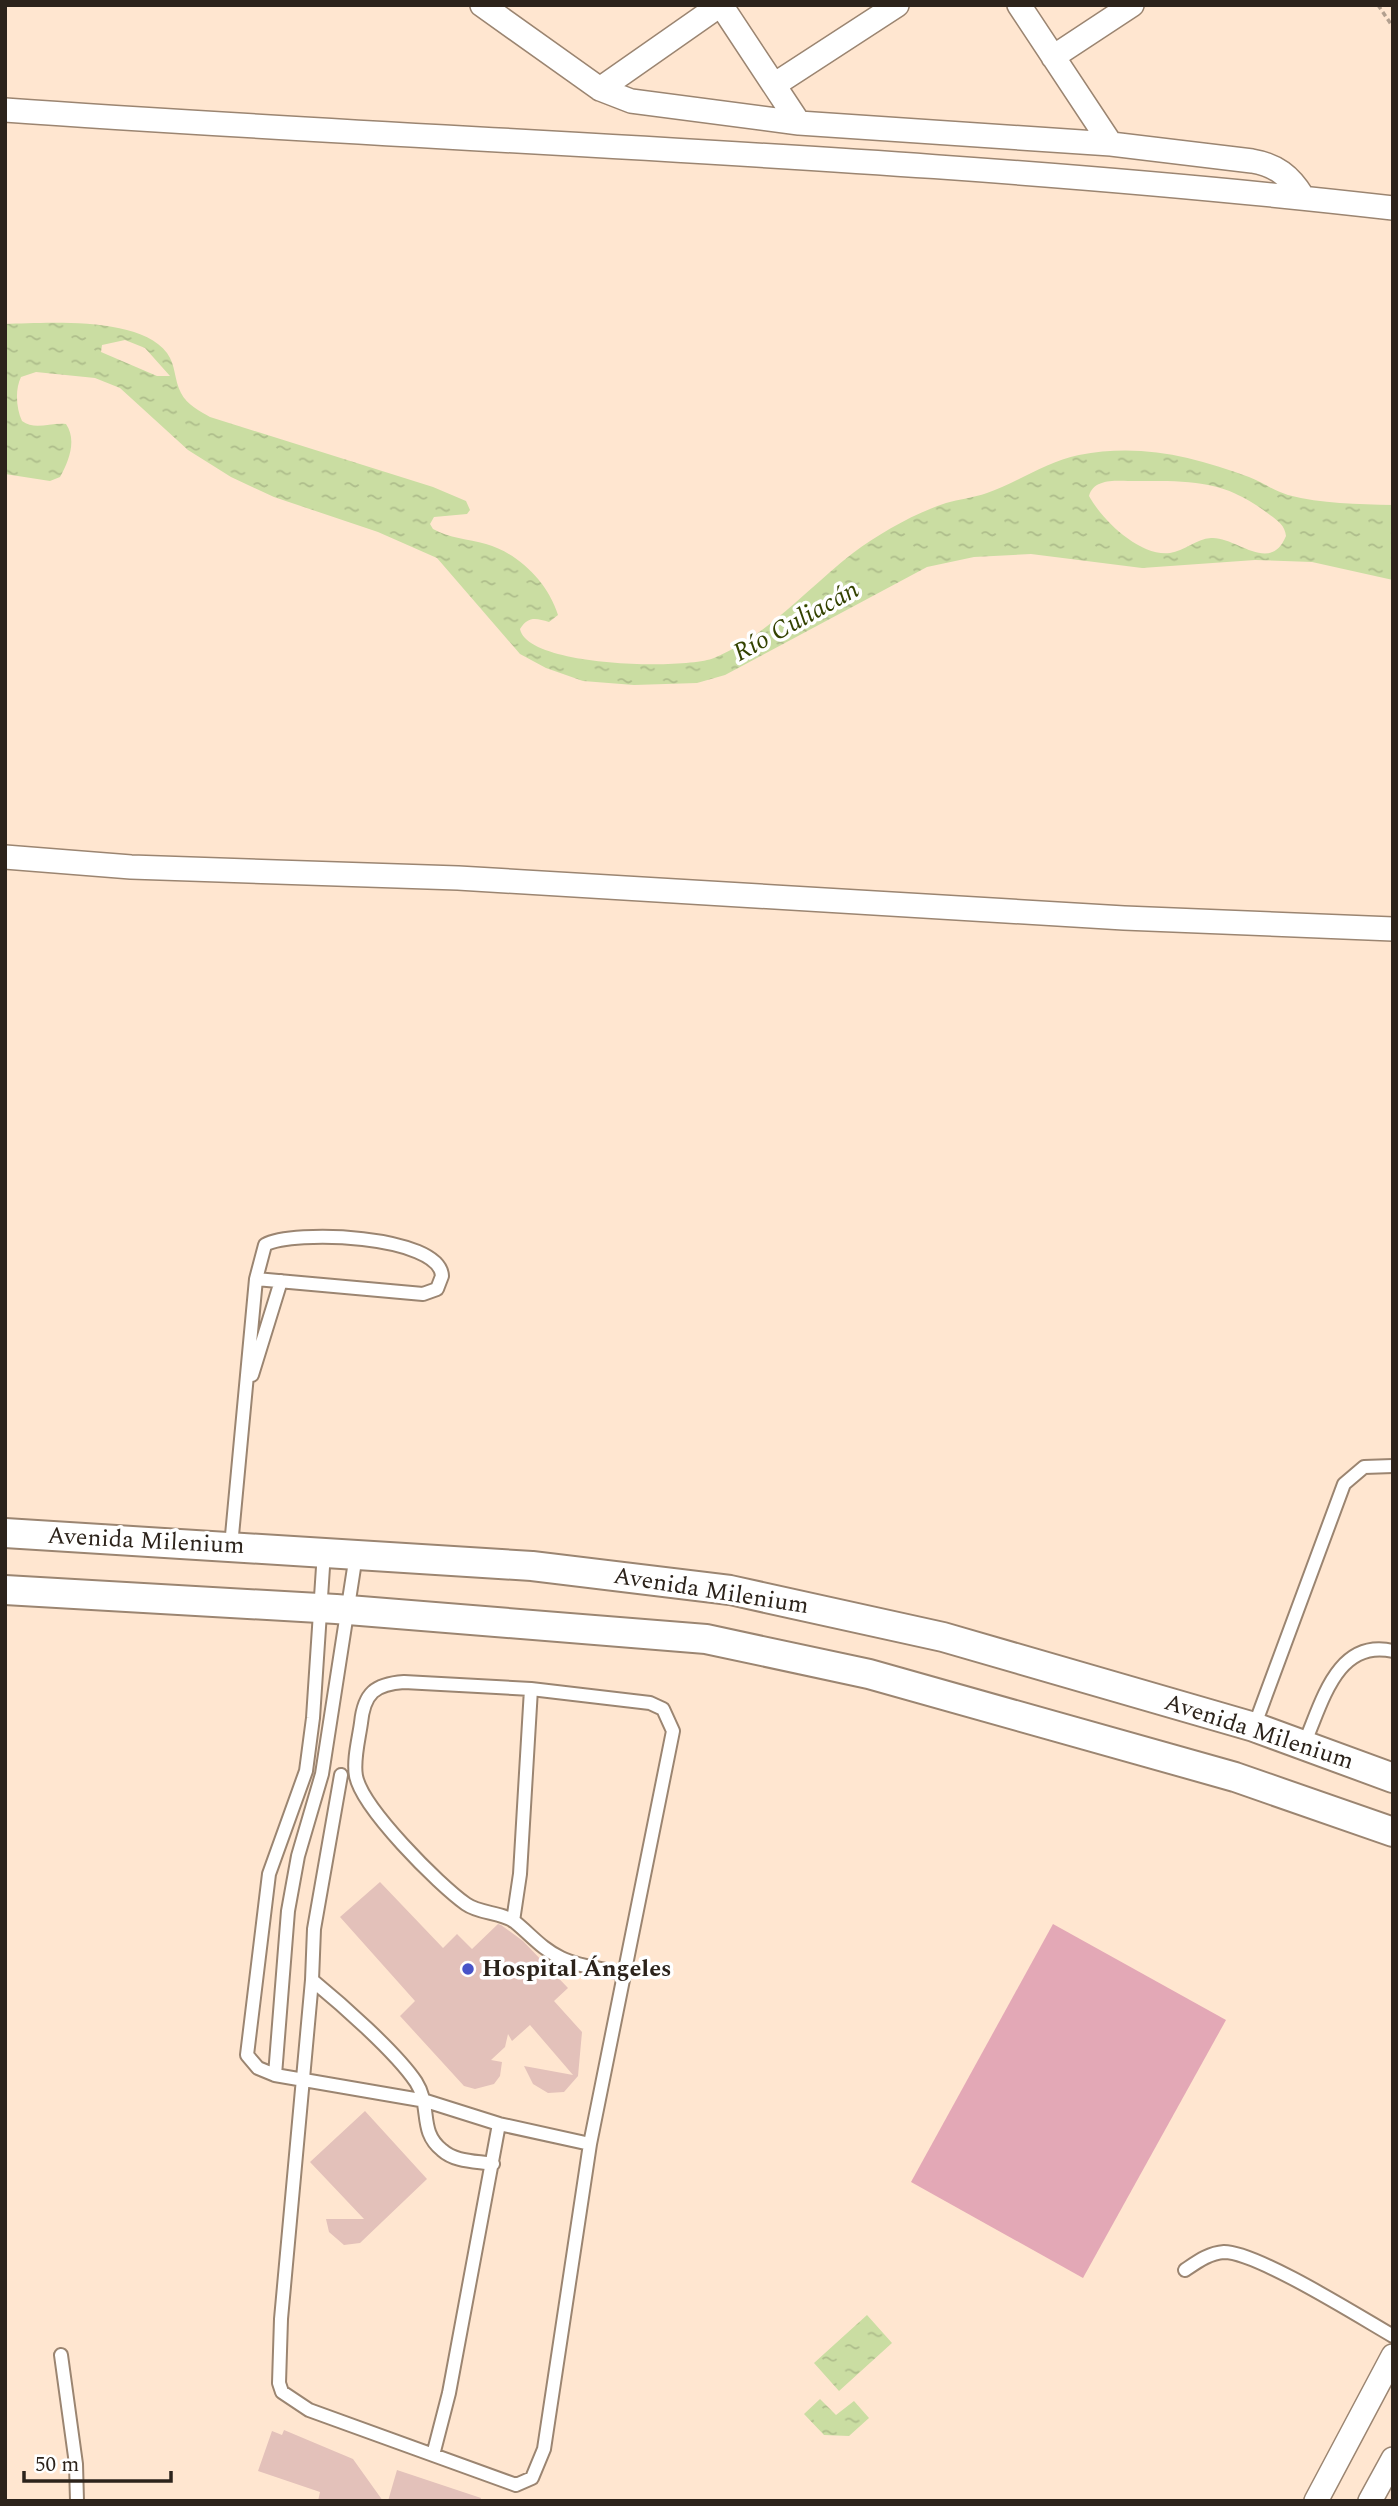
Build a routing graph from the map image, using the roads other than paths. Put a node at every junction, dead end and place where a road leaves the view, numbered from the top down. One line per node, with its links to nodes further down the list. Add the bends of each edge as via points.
1 (482, 5): 8 (street)
2 (720, 5): 7 (street); 8 (street)
3 (898, 5): 7 (street)
4 (1019, 5): 6 (street)
5 (1132, 5): 6 (street)
6 (1053, 57): 11 (street)
7 (774, 85): 10 (street)
8 (600, 89): 10 (street, via 643,104)
9 (5, 110): 12 (street, via 810,158)
10 (799, 122): 11 (street)
11 (1111, 144): 12 (street, via 1263,163 1284,173)
12 (1303, 197): 13 (street)
13 (1393, 208)
14 (5, 857): 15 (street)
15 (1393, 929)
16 (256, 1279): 17 (lane); 17 (lane, via 265,1245 284,1237 400,1243 435,1261 442,1276 437,1289 423,1294); 18 (lane)
17 (281, 1282): 18 (lane)
18 (246, 1394): 21 (lane)
19 (1393, 1466): 29 (lane, via 1364,1467 1344,1484)
20 (5, 1533): 21 (street, Avenida Milenium)
21 (231, 1546): 22 (street, Avenida Milenium)
22 (324, 1552): 23 (street, Avenida Milenium); 25 (lane)
23 (356, 1555): 26 (lane); 29 (street, Avenida Milenium, via 532,1566 730,1590 943,1637)
24 (5, 1590): 25 (street, Avenida Milenium)
25 (321, 1608): 26 (street, Avenida Milenium); 31 (lane)
26 (348, 1610): 32 (lane); 36 (street, Avenida Milenium, via 706,1639 777,1654 869,1674 1235,1777)
27 (1393, 1651): 30 (lane, via 1369,1650 1339,1667)
28 (531, 1689): 34 (lane, via 404,1682 374,1688 363,1708); 37 (lane); 38 (lane, via 650,1703 669,1718 673,1731)
29 (1254, 1727): 30 (street, Avenida Milenium)
30 (1304, 1744): 35 (street, Avenida Milenium)
31 (306, 1770): 32 (lane); 40 (lane, via 269,1874 247,2052 254,2064)
32 (322, 1774): 33 (lane); 40 (lane, via 298,1856 288,1911)
33 (341, 1775): 34 (lane); 39 (lane, via 314,1929)
34 (356, 1776): 37 (lane, via 370,1806 433,1876 468,1906)
35 (1393, 1778)
36 (1393, 1832)
37 (513, 1921): 38 (lane, via 537,1945 564,1960)
38 (623, 1973): 44 (lane)
39 (312, 1980): 41 (lane); 42 (lane, via 406,2069)
40 (275, 2075): 41 (lane)
41 (304, 2080): 42 (lane); 50 (lane, via 281,2319 282,2392 309,2410)
42 (426, 2101): 43 (lane); 45 (lane, via 426,2126 442,2151 454,2158)
43 (499, 2124): 44 (lane); 45 (lane)
44 (590, 2144): 50 (lane, via 544,2449 537,2470 526,2482 509,2484)
45 (493, 2164): 50 (lane, via 450,2393)
46 (1185, 2270): 47 (lane, via 1207,2256 1236,2254 1293,2279)
47 (1393, 2336)
48 (61, 2355): 52 (lane, via 76,2465)
49 (1393, 2357): 53 (street)
50 (433, 2455)
51 (1393, 2459): 54 (street)
52 (76, 2501)
53 (1316, 2501)
54 (1370, 2501)

